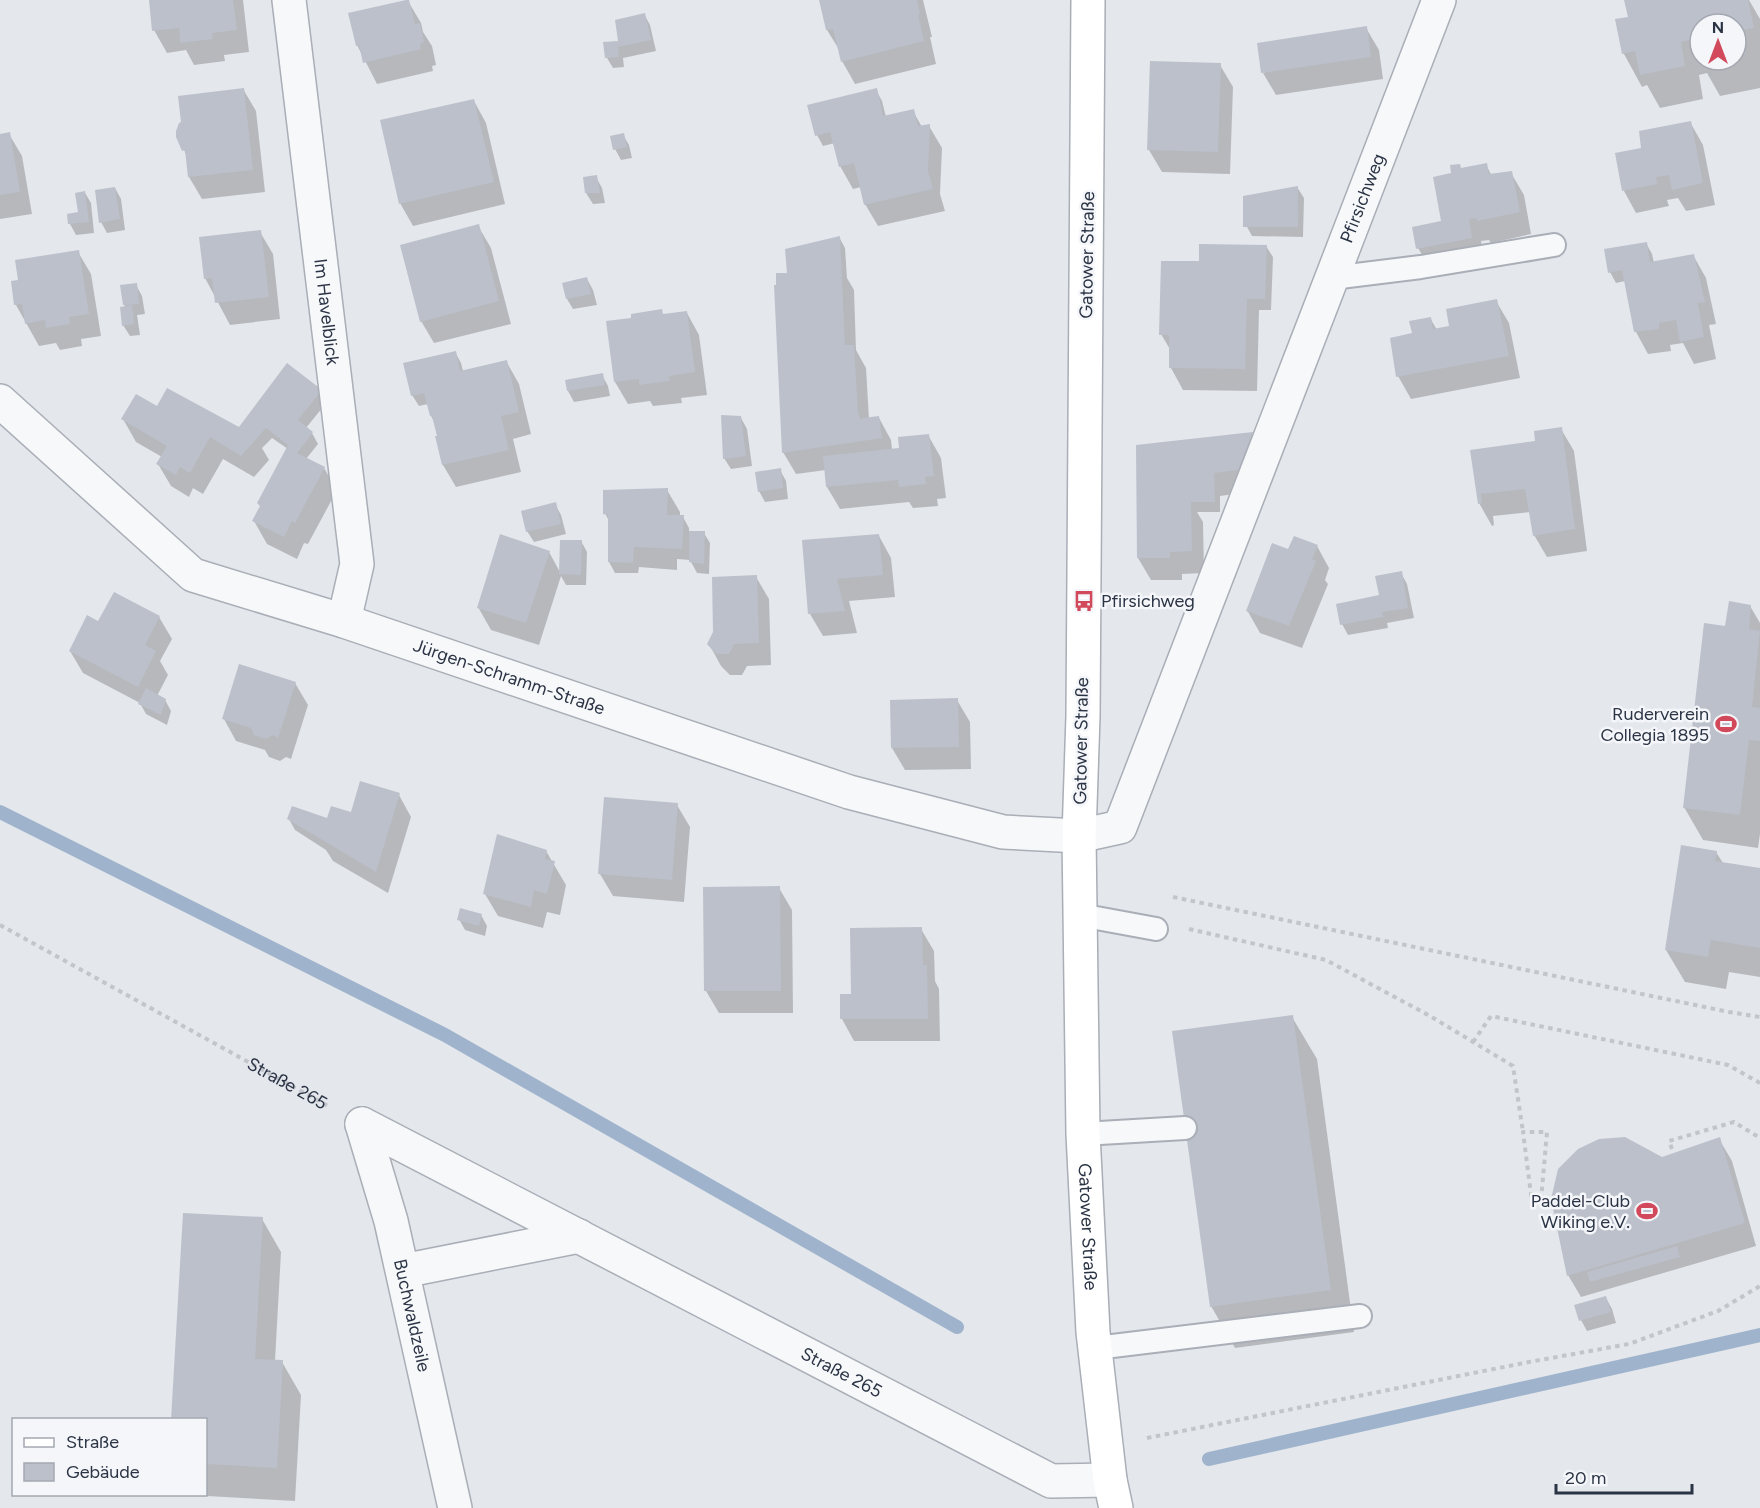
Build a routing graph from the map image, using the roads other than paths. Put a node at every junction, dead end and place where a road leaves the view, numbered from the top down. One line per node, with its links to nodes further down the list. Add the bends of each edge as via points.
1 (289, 0): 7 (street, Im Havelblick, via 357,564)
2 (1088, 0): 8 (main road, Gatower Straße)
3 (1439, 0): 5 (street, Pfirsichweg)
4 (1554, 245): 5 (lane)
5 (1332, 278): 8 (street, Pfirsichweg, via 1120,827)
6 (0, 402): 7 (street, Jürgen-Schramm-Straße, via 193,575)
7 (344, 621): 8 (street, Jürgen-Schramm-Straße, via 849,792 1003,832)
8 (1079, 836): 9 (main road, Gatower Straße)
9 (1080, 915): 10 (lane); 13 (main road, Gatower Straße)
10 (1156, 929)
11 (362, 1125): 14 (street, Straße 265); 15 (street, Buchwaldzeile)
12 (1185, 1128): 13 (lane)
13 (1083, 1134): 17 (main road, Gatower Straße)
14 (579, 1236): 15 (street); 18 (street, Straße 265, via 1051,1481)
15 (403, 1271): 19 (street, Buchwaldzeile)
16 (1360, 1316): 17 (lane)
17 (1096, 1348): 18 (main road, Gatower Straße)
18 (1113, 1494)
19 (455, 1508)

